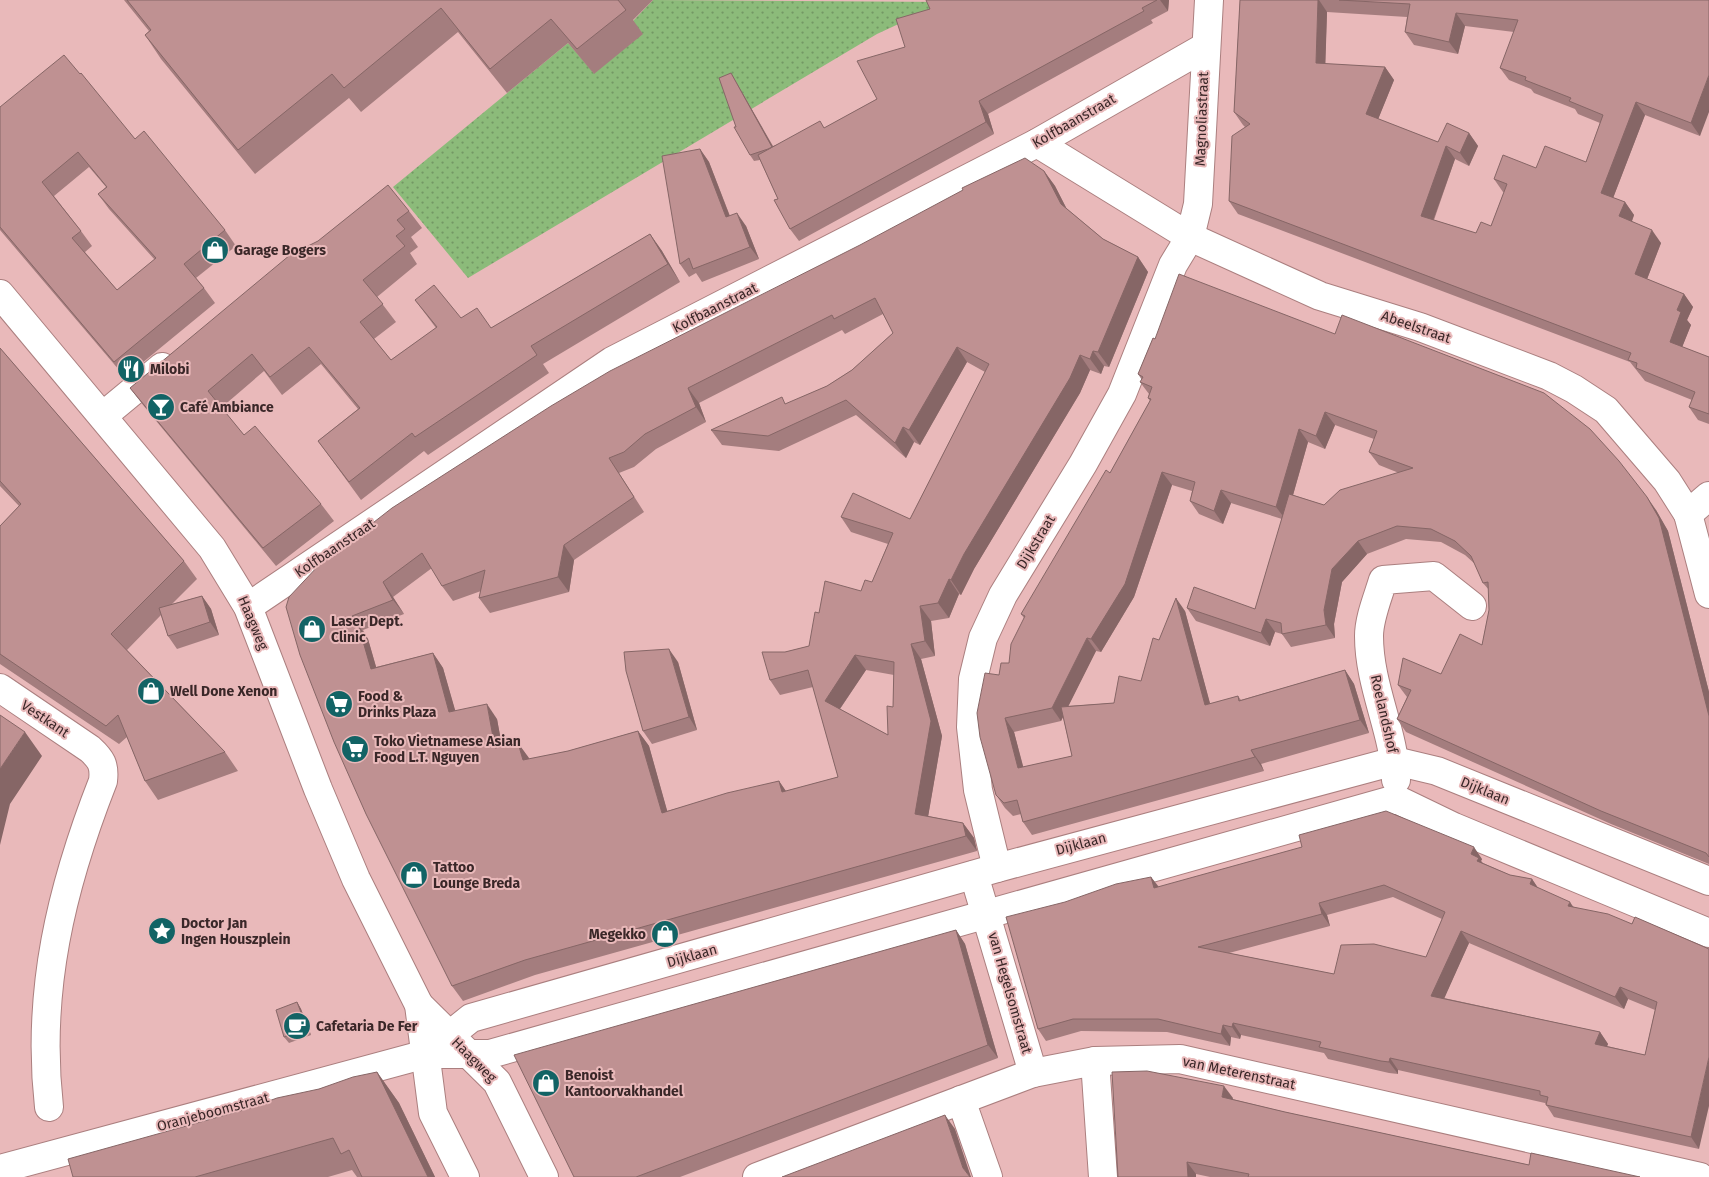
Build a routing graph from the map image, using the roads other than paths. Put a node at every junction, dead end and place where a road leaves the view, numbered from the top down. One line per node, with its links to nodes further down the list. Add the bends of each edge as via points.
1 (1209, 0): 2 (street, Magnoliastraat)
2 (1205, 47): 3 (street, Kolfbaanstraat); 4 (street, Magnoliastraat, via 1198,204)
3 (1037, 143): 4 (street, Abeelstraat); 12 (street, Kolfbaanstraat, via 612,361)
4 (1190, 237): 9 (street, Abeelstraat, via 1320,296 1420,327 1574,388 1606,410 1632,438 1667,481); 16 (street, Dijkstraat, via 1173,266 1122,394 1004,594 983,638 973,679 971,726)
5 (0, 294): 7 (street, Haagweg)
6 (179, 353): 7 (street)
7 (104, 415): 12 (street, Haagweg, via 212,548)
8 (1709, 496): 9 (street)
9 (1688, 514): 10 (street, Abeelstraat)
10 (1709, 594)
11 (1472, 606): 14 (street, Roelandshof, via 1434,576 1383,580 1369,635 1376,694)
12 (248, 607): 20 (street, Haagweg, via 356,879)
13 (0, 688): 27 (street, Vestkant, via 90,749 101,759 105,769 75,856 54,942 46,1038)
14 (1395, 761): 15 (street, Roelandshof); 16 (street, Dijklaan); 17 (street, Dijklaan, via 1437,771)
15 (1396, 799): 18 (street); 19 (street, via 1454,827)
16 (986, 871): 18 (street, Dijkstraat); 21 (street, Dijklaan, via 471,1018)
17 (1709, 881)
18 (986, 913): 23 (street, via 490,1054); 25 (street, van Hegelsomstraat)
19 (1709, 933)
20 (419, 1005): 21 (street, Haagweg); 22 (street, Haagweg)
21 (450, 1035): 22 (street, Dijklaan); 23 (street, Haagweg)
22 (426, 1054): 23 (street); 28 (street, Oranjeboomstraat); 30 (street, Haagweg, via 433,1113)
23 (470, 1055): 31 (street, Haagweg, via 497,1082)
24 (1095, 1061): 25 (street, van Meterenstraat); 34 (street); 35 (street, van Meterenstraat, via 1180,1059)
25 (1034, 1072): 26 (street, van Meterenstraat)
26 (961, 1100): 32 (street, van Meterenstraat); 33 (street)
27 (49, 1107)
28 (57, 1166): 29 (street, Oranjeboomstraat)
29 (0, 1169)
30 (465, 1177)
31 (544, 1177)
32 (757, 1177)
33 (988, 1177)
34 (1103, 1177)
35 (1700, 1177)

